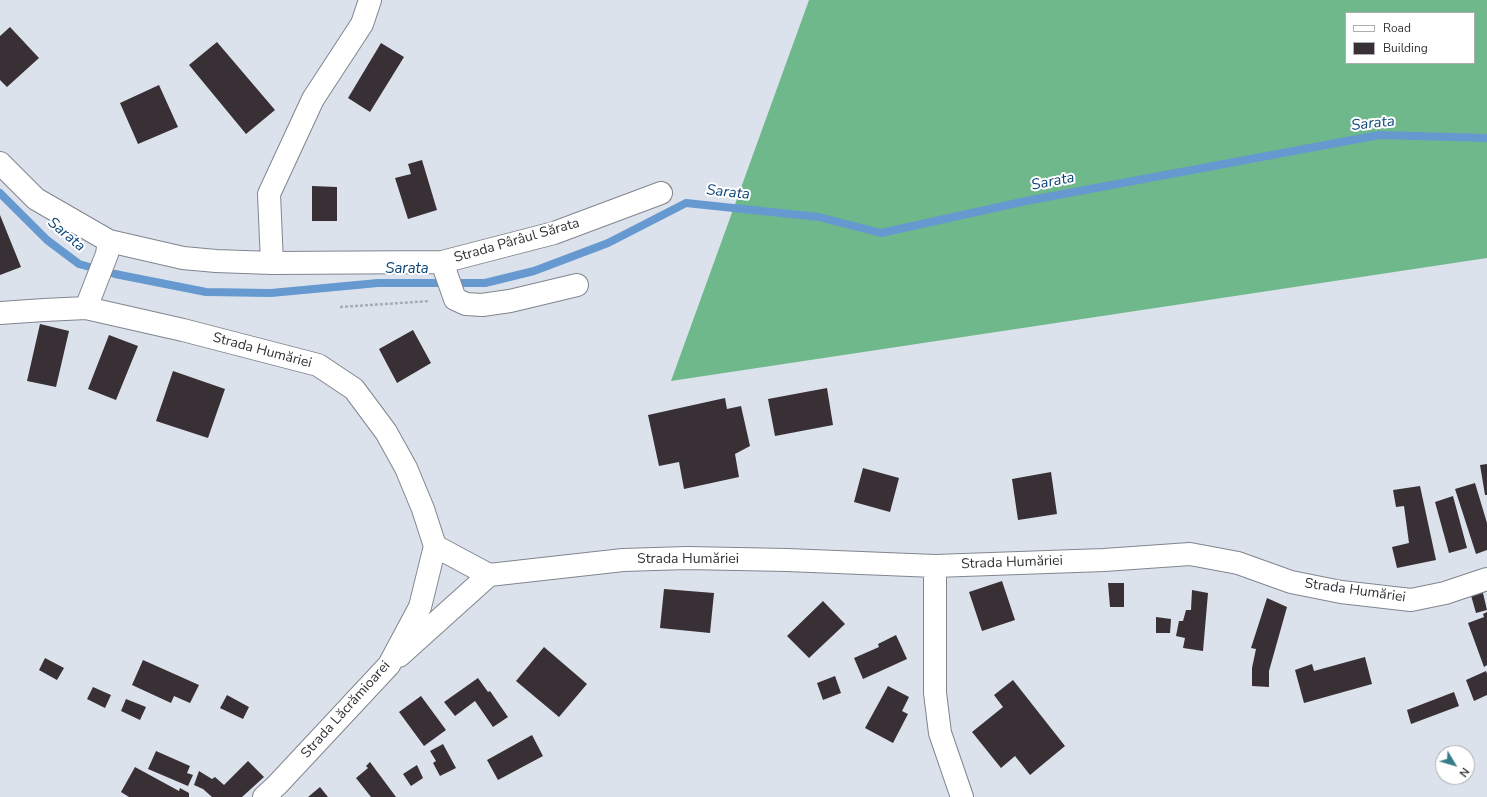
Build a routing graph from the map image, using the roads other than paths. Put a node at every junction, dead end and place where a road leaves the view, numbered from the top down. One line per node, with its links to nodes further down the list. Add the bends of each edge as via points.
1 (370, 0): 5 (street, via 362,24 313,99 269,194)
2 (0, 163): 4 (street, Strada Pârâul Sărata, via 36,199)
3 (660, 193): 6 (street, Strada Pârâul Sărata, via 554,233)
4 (108, 247): 5 (street, Strada Pârâul Sărata, via 183,258); 8 (street)
5 (272, 263): 6 (street, Strada Pârâul Sărata)
6 (444, 266): 7 (street, via 454,297 466,304 482,305 510,301)
7 (577, 285)
8 (86, 308): 9 (street, Strada Humăriei); 10 (street, Strada Humăriei, via 318,365 354,389 386,432 406,468)
9 (0, 313)
10 (435, 546): 12 (street); 14 (street, Strada Lăcrămioarei, via 420,607)
11 (935, 566): 12 (street, Strada Humăriei, via 688,558 623,560); 13 (street, Strada Humăriei, via 1190,554 1238,563 1291,582 1341,592 1411,600); 16 (street, via 935,693 940,733)
12 (489, 575): 14 (street)
13 (1487, 580)
14 (389, 666): 15 (street, Strada Lăcrămioarei)
15 (264, 797)
16 (962, 797)

